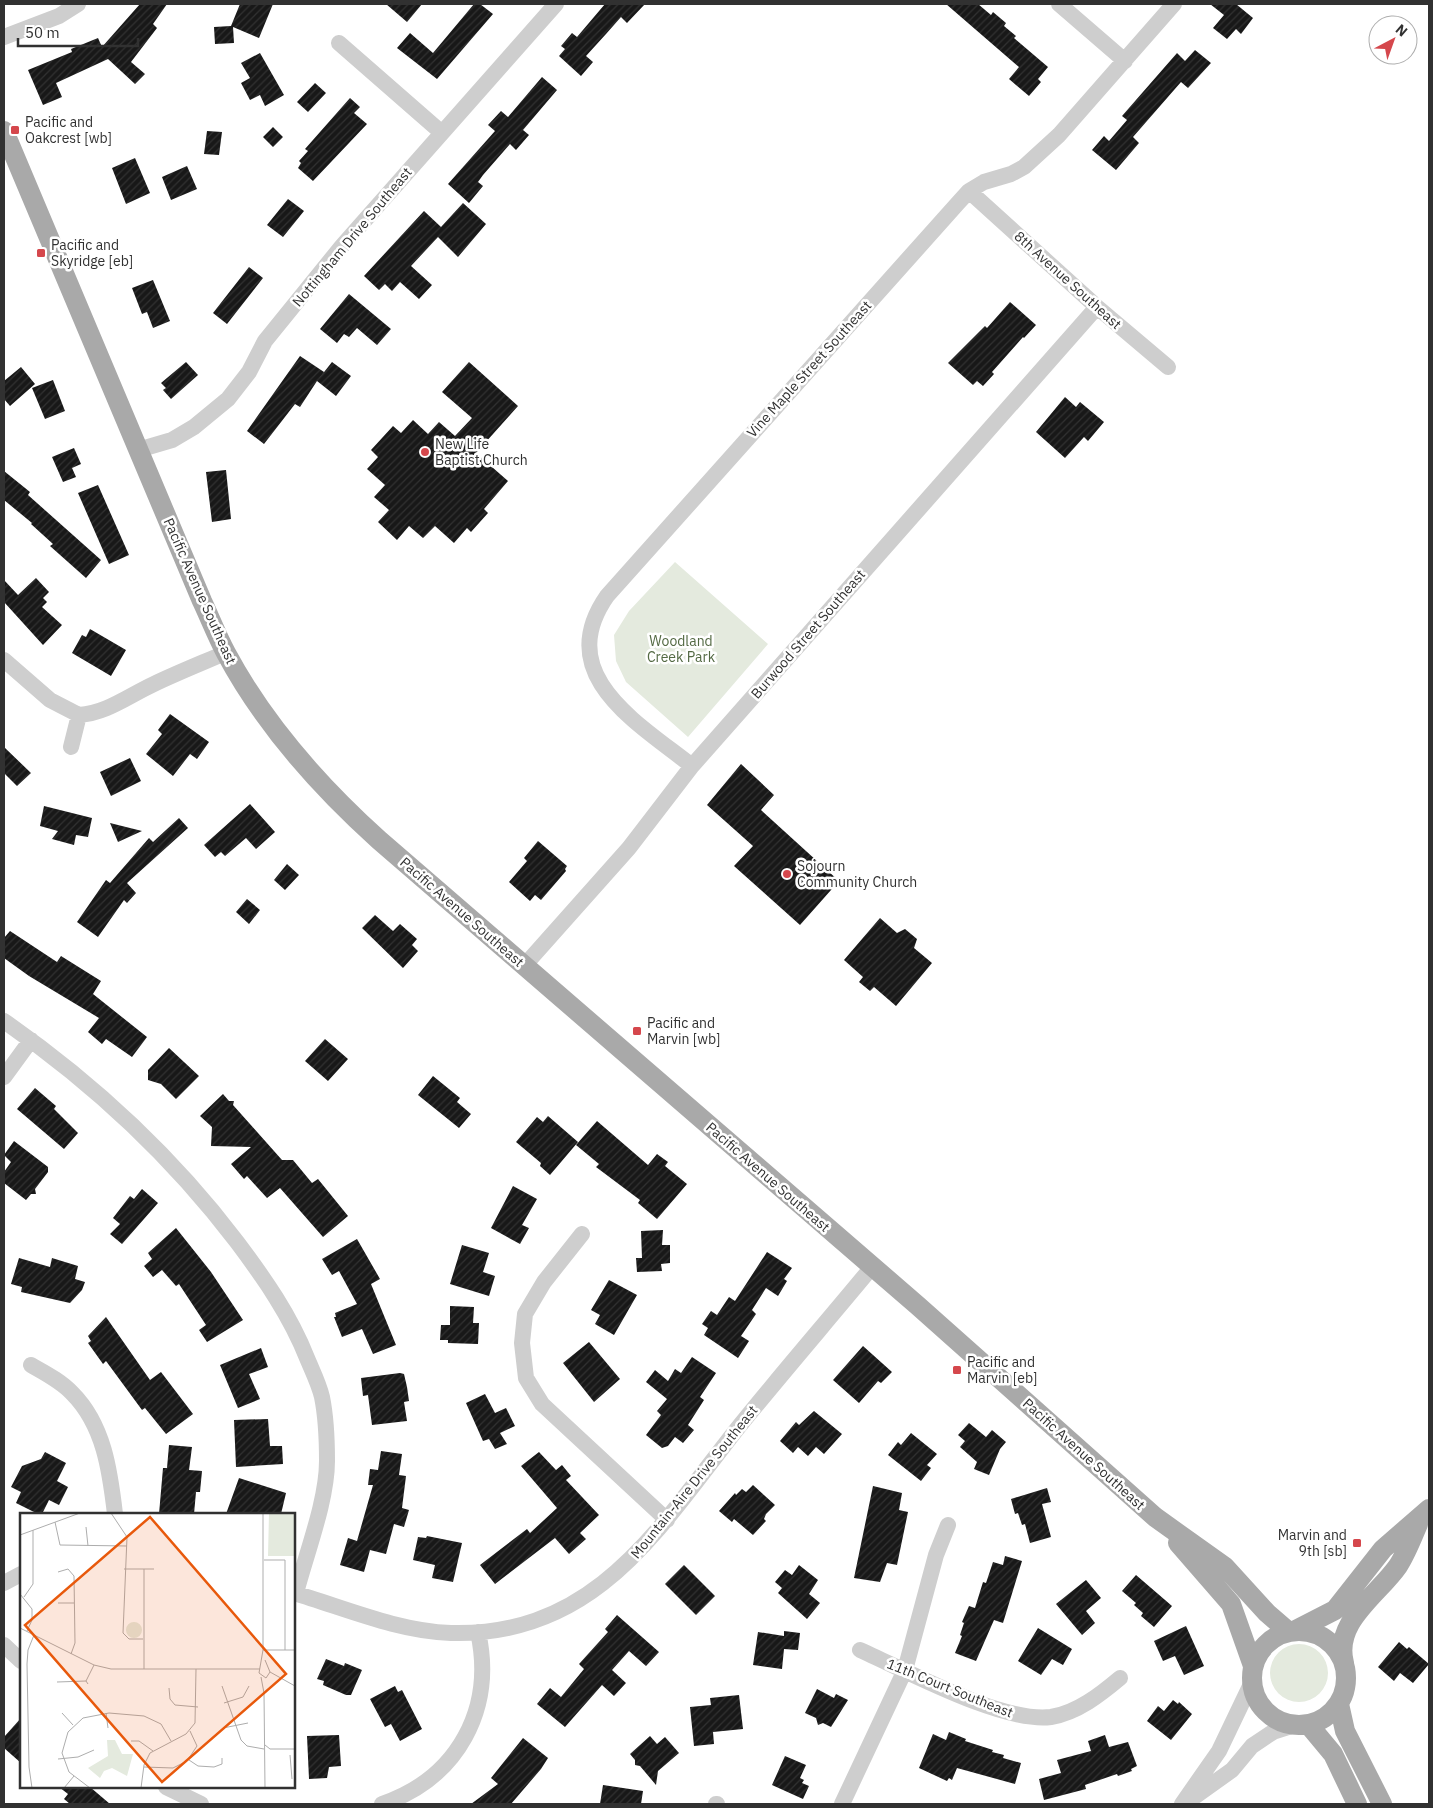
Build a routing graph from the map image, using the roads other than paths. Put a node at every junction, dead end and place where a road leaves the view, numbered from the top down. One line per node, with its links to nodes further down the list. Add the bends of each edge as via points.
1 (78, 4): 5 (street, via 59,16)
2 (556, 4): 9 (street, Nottingham Drive Southeast)
3 (1059, 4): 7 (street)
4 (1174, 4): 7 (street, Vine Maple Street Southeast)
5 (4, 37)
6 (339, 43): 9 (street)
7 (1124, 61): 10 (street, Vine Maple Street Southeast, via 1059,135 1024,167)
8 (4, 131): 13 (main road, Pacific Avenue Southeast)
9 (442, 133): 13 (street, Nottingham Drive Southeast, via 342,246 265,341 249,372 228,399 194,427 172,440)
10 (969, 191): 11 (street, 8th Avenue Southeast); 18 (street, Vine Maple Street Southeast, via 597,611 591,629 590,655 593,672 602,688 615,704)
11 (1097, 307): 12 (street, 8th Avenue Southeast); 18 (street, Burwood Street Southeast)
12 (1168, 367)
13 (138, 450): 14 (main road, Pacific Avenue Southeast)
14 (226, 653): 16 (street, via 152,685 112,707 94,714); 19 (main road, Pacific Avenue Southeast, via 262,710 315,779 379,840)
15 (4, 660): 16 (street, via 50,700)
16 (79, 715): 17 (street)
17 (71, 747)
18 (692, 766): 19 (street, Burwood Street Southeast, via 629,848)
19 (524, 966): 24 (main road, Pacific Avenue Southeast)
20 (4, 1022): 21 (street)
21 (31, 1040): 22 (street); 33 (street, via 103,1097 155,1146 213,1211 263,1276 296,1329 322,1395 327,1462 324,1491)
22 (4, 1077)
23 (582, 1234): 29 (street, via 544,1282 525,1314 522,1343 526,1378 542,1404)
24 (872, 1267): 27 (main road, Pacific Avenue Southeast); 29 (street, Mountain-Aire Drive Southeast)
25 (31, 1364): 26 (street, via 65,1386 87,1411 106,1454)
26 (115, 1513)
27 (1155, 1518): 34 (main road, Pacific Avenue Southeast, via 1225,1567 1267,1613); 41 (main road, Pacific Avenue Southeast, via 1232,1604)
28 (1427, 1518): 34 (main road, via 1383,1549 1335,1610); 39 (main road, via 1398,1566 1353,1617 1343,1646)
29 (666, 1520): 35 (street, Mountain-Aire Drive Southeast, via 615,1575 588,1595 527,1623)
30 (948, 1525): 40 (street, via 936,1555)
31 (20, 1575): 32 (street)
32 (4, 1583)
33 (295, 1593): 35 (street, Mountain-Aire Drive Southeast, via 403,1626 436,1632)
34 (1293, 1631): 39 (main road, via 1311,1632 1326,1638); 41 (main road, via 1269,1641 1259,1652)
35 (478, 1632): 47 (street, via 482,1688 475,1716 462,1742 451,1758 423,1784)
36 (4, 1645): 38 (street)
37 (860, 1650): 40 (street, 11th Court Southeast)
38 (20, 1660)
39 (1344, 1663): 43 (main road, via 1347,1677)
40 (905, 1670): 42 (street, 11th Court Southeast, via 983,1704 1022,1716 1052,1717 1077,1708 1102,1694); 48 (street)
41 (1252, 1674): 44 (main road, via 1256,1698 1266,1712 1279,1721); 49 (street, via 1219,1751)
42 (1120, 1678)
43 (1339, 1704): 44 (main road, via 1327,1716); 51 (main road, via 1345,1732)
44 (1302, 1724): 49 (street, via 1273,1732 1252,1746 1232,1770); 50 (main road, via 1333,1754)
45 (168, 1788): 46 (street)
46 (201, 1804)
47 (382, 1804)
48 (842, 1804)
49 (1183, 1804)
50 (1357, 1804)
51 (1382, 1804)

